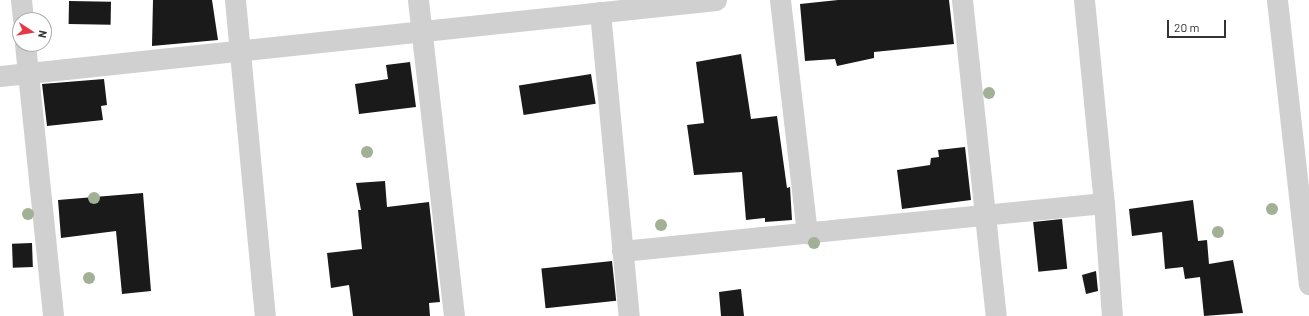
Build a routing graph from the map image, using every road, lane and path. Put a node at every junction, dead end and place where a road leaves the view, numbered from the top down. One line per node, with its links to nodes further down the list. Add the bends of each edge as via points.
1 (21, 0): 9 (street)
2 (235, 0): 12 (street)
3 (418, 0): 11 (street)
4 (716, 0): 10 (street)
5 (780, 0): 18 (street)
6 (962, 0): 17 (street)
7 (1084, 0): 16 (street)
8 (1277, 0): 20 (street)
9 (22, 12)
10 (600, 12): 11 (street); 19 (street)
11 (422, 31): 12 (street); 23 (street)
12 (240, 50): 14 (street); 22 (street)
13 (26, 52): 14 (street)
14 (28, 73): 15 (street); 21 (street)
15 (0, 76)
16 (1104, 203): 17 (street); 26 (street)
17 (984, 214): 18 (street); 25 (street)
18 (807, 233): 19 (street)
19 (622, 251): 24 (street)
20 (1309, 284)
21 (53, 316)
22 (265, 316)
23 (454, 316)
24 (629, 316)
25 (996, 316)
26 (1112, 316)

